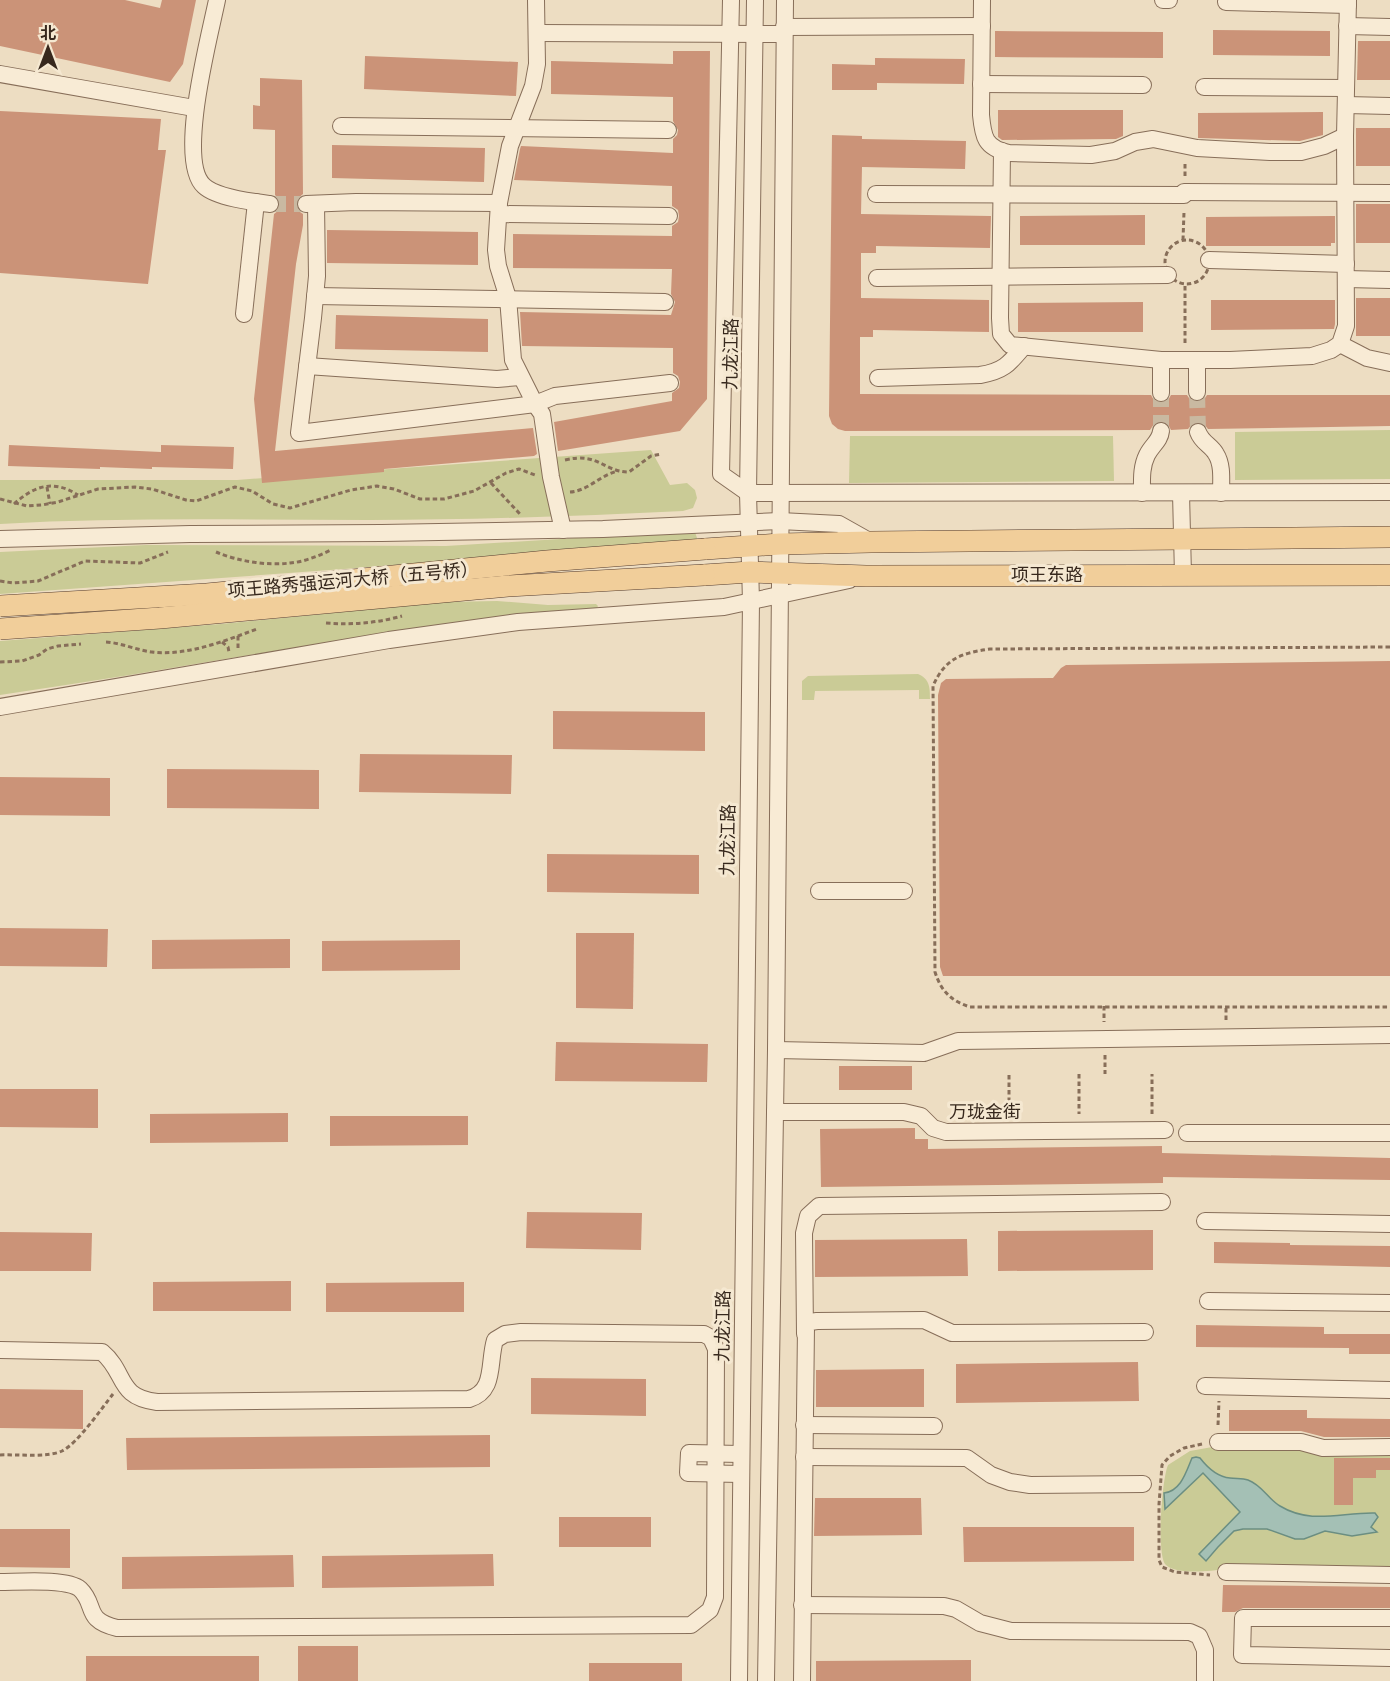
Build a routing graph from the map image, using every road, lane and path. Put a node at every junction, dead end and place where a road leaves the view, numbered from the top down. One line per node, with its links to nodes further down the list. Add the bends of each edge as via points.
1 (217, 0): 25 (street)
2 (536, 0): 15 (street)
3 (731, 0): 16 (street)
4 (755, 0): 17 (street, 九龙江路)
5 (785, 0): 14 (street)
6 (982, 0): 11 (street)
7 (1162, 0): 8 (street)
8 (1168, 0)
9 (1226, 2): 10 (street)
10 (1348, 2): 12 (street)
11 (982, 26): 14 (street); 19 (street)
12 (1347, 26): 13 (street); 22 (street)
13 (1390, 27)
14 (784, 30): 17 (street); 69 (street)
15 (538, 33): 16 (street); 27 (street, via 533,86)
16 (731, 33): 17 (street); 68 (street, via 722,474)
17 (755, 34): 68 (street, 九龙江路)
18 (0, 75): 25 (street)
19 (981, 84): 20 (street); 30 (street, via 982,134 989,144)
20 (1143, 86)
21 (1204, 87): 22 (street)
22 (1346, 88): 23 (street)
23 (1346, 105): 24 (street); 29 (street)
24 (1390, 106)
25 (194, 108): 47 (street, via 194,162 201,184 216,193 263,203)
26 (341, 126): 27 (street)
27 (517, 128): 28 (street); 35 (street)
28 (668, 130)
29 (1345, 136): 30 (street, via 1301,152 1197,148 1153,140 1091,155); 31 (street)
30 (1002, 151): 34 (street)
31 (1345, 193): 32 (street); 34 (street); 38 (street)
32 (1390, 193)
33 (876, 194): 34 (street)
34 (1001, 194): 41 (street)
35 (499, 209): 36 (street); 44 (street, via 356,202 310,204); 45 (street, via 496,250)
36 (669, 216)
37 (1209, 260): 38 (street); 39 (path, via 1198,243 1183,240 1166,254); 43 (path, via 1201,280)
38 (1346, 272): 42 (street); 48 (street, via 1346,326)
39 (1168, 275): 41 (street); 43 (path)
40 (878, 278): 41 (street)
41 (1000, 278): 49 (street, via 1001,334 1010,345)
42 (1390, 280)
43 (1185, 285): 51 (path)
44 (315, 296): 45 (street); 53 (street)
45 (508, 298): 46 (street); 54 (street, via 513,360)
46 (665, 302)
47 (244, 314)
48 (1340, 344): 51 (street, via 1312,356); 52 (street, via 1367,358)
49 (1024, 346): 50 (street); 55 (street, via 1006,367 996,372)
50 (1161, 360): 51 (street); 58 (street)
51 (1191, 360): 57 (street)
52 (1390, 363)
53 (308, 366): 54 (street, via 497,379); 59 (street, via 299,433)
54 (520, 377): 59 (street)
55 (878, 378)
56 (670, 383): 59 (street, via 555,396)
57 (1197, 392)
58 (1161, 393)
59 (535, 404): 64 (street, via 542,414)
60 (1161, 430): 70 (street, via 1143,467)
61 (1198, 432): 72 (street, via 1216,454 1221,469)
62 (662, 454): 63 (path, via 651,456 629,472)
63 (618, 471): 64 (path, via 585,458); 64 (path, via 583,490 566,492)
64 (551, 476): 65 (path, via 519,469); 79 (street)
65 (491, 483): 73 (path, via 444,499 420,498 376,486 290,507 235,487 196,501 135,487 98,489); 80 (path)
66 (47, 487): 73 (path, via 68,488); 75 (path, via 31,489); 76 (path)
67 (1390, 492): 72 (street)
68 (748, 493): 69 (street); 77 (street, 九龙江路)
69 (780, 493): 70 (street); 78 (street)
70 (1142, 493): 71 (street)
71 (1181, 493): 72 (street); 83 (street)
72 (1221, 493)
73 (78, 495): 76 (path)
74 (0, 499): 75 (path)
75 (14, 504): 76 (path)
76 (50, 504)
77 (748, 521): 78 (street); 79 (street); 86 (street, 九龙江路)
78 (780, 521): 84 (street, via 839,524); 85 (street)
79 (563, 530): 80 (street)
80 (535, 531): 82 (street)
81 (1390, 537): 83 (main road, 项王东路)
82 (0, 539)
83 (1183, 539): 84 (main road, 项王东路); 94 (street)
84 (871, 542): 85 (main road, 项王东路)
85 (780, 544): 86 (main road, 项王东路); 92 (street)
86 (749, 546): 88 (main road, 项王东路); 91 (street, 九龙江路)
87 (207, 548): 90 (path, via 270,564 291,563)
88 (705, 549): 100 (main road, 项王路秀强运河大桥（五号桥）, bridge, via 207,594)
89 (175, 550): 97 (path, via 140,563 85,561 38,581)
90 (333, 550)
91 (750, 572): 92 (main road, 项王东路); 93 (main road, 项王东路); 99 (street, 九龙江路)
92 (780, 572): 96 (main road, 项王东路); 98 (street)
93 (704, 575): 103 (main road, 项王路秀强运河大桥（五号桥）, bridge, via 508,586)
94 (1183, 575): 95 (main road, 项王东路); 96 (main road, 项王东路)
95 (1390, 575)
96 (866, 576): 98 (street)
97 (0, 580)
98 (781, 596): 99 (street); 114 (street)
99 (750, 601): 109 (street, via 700,610 494,625); 140 (street, 九龙江路)
100 (0, 606)
101 (403, 616): 102 (path, via 349,625)
102 (318, 623)
103 (0, 629)
104 (259, 629): 105 (path, via 219,643 167,652)
105 (98, 643)
106 (88, 644): 108 (path, via 58,646 22,661)
107 (1390, 647): 112 (path, via 990,649 970,652 946,664 933,686 933,698 936,972 945,992 957,1003)
108 (0, 662)
109 (0, 707)
110 (819, 891): 111 (street)
111 (904, 891)
112 (1390, 1007)
113 (1390, 1035): 114 (street, via 958,1041 924,1053)
114 (776, 1050): 118 (street)
115 (1079, 1074): 120 (path)
116 (1152, 1074): 119 (path)
117 (1009, 1075): 121 (path)
118 (775, 1112): 121 (street, 万珑金街, via 904,1112 921,1116 942,1132); 153 (street)
119 (1158, 1130): 120 (street, 万珑金街)
120 (1079, 1131): 121 (street, 万珑金街)
121 (1009, 1132)
122 (1187, 1133): 123 (street)
123 (1390, 1133)
124 (1162, 1202): 130 (street, via 819,1206 808,1216 804,1233)
125 (1205, 1221): 126 (street)
126 (1390, 1224)
127 (1208, 1301): 128 (street)
128 (1390, 1303)
129 (1145, 1332): 130 (street, via 952,1333 924,1320 810,1322)
130 (805, 1336): 135 (street)
131 (0, 1350): 132 (street, via 102,1352 111,1359)
132 (124, 1382): 139 (street, via 141,1400 157,1402 469,1399 480,1396 486,1388 495,1340 505,1334 704,1334 716,1349); 141 (path, via 62,1451)
133 (1212, 1386): 134 (street); 137 (path)
134 (1390, 1390)
135 (804, 1425): 136 (street); 142 (street)
136 (934, 1426)
137 (1218, 1442): 138 (street); 146 (path, via 1184,1448 1162,1465 1159,1560 1162,1567 1175,1572)
138 (1390, 1447)
139 (716, 1454): 140 (street); 143 (street); 143 (street, via 689,1453 688,1473)
140 (741, 1454): 144 (street, 九龙江路)
141 (0, 1455)
142 (804, 1457): 145 (street, via 967,1458 991,1475 1030,1485); 149 (street)
143 (716, 1473): 144 (street); 148 (street, via 714,1602 691,1625 117,1628 95,1618 84,1595 69,1584)
144 (741, 1474): 152 (street, 九龙江路)
145 (1143, 1484)
146 (1226, 1572): 147 (street)
147 (1390, 1575)
148 (0, 1582)
149 (802, 1605): 154 (street); 155 (street, via 944,1606 980,1623 1011,1631 1190,1632 1199,1636 1205,1650)
150 (1390, 1618): 151 (street, via 1243,1618 1242,1655)
151 (1390, 1658)
152 (739, 1681)
153 (766, 1681)
154 (802, 1681)
155 (1205, 1681)

